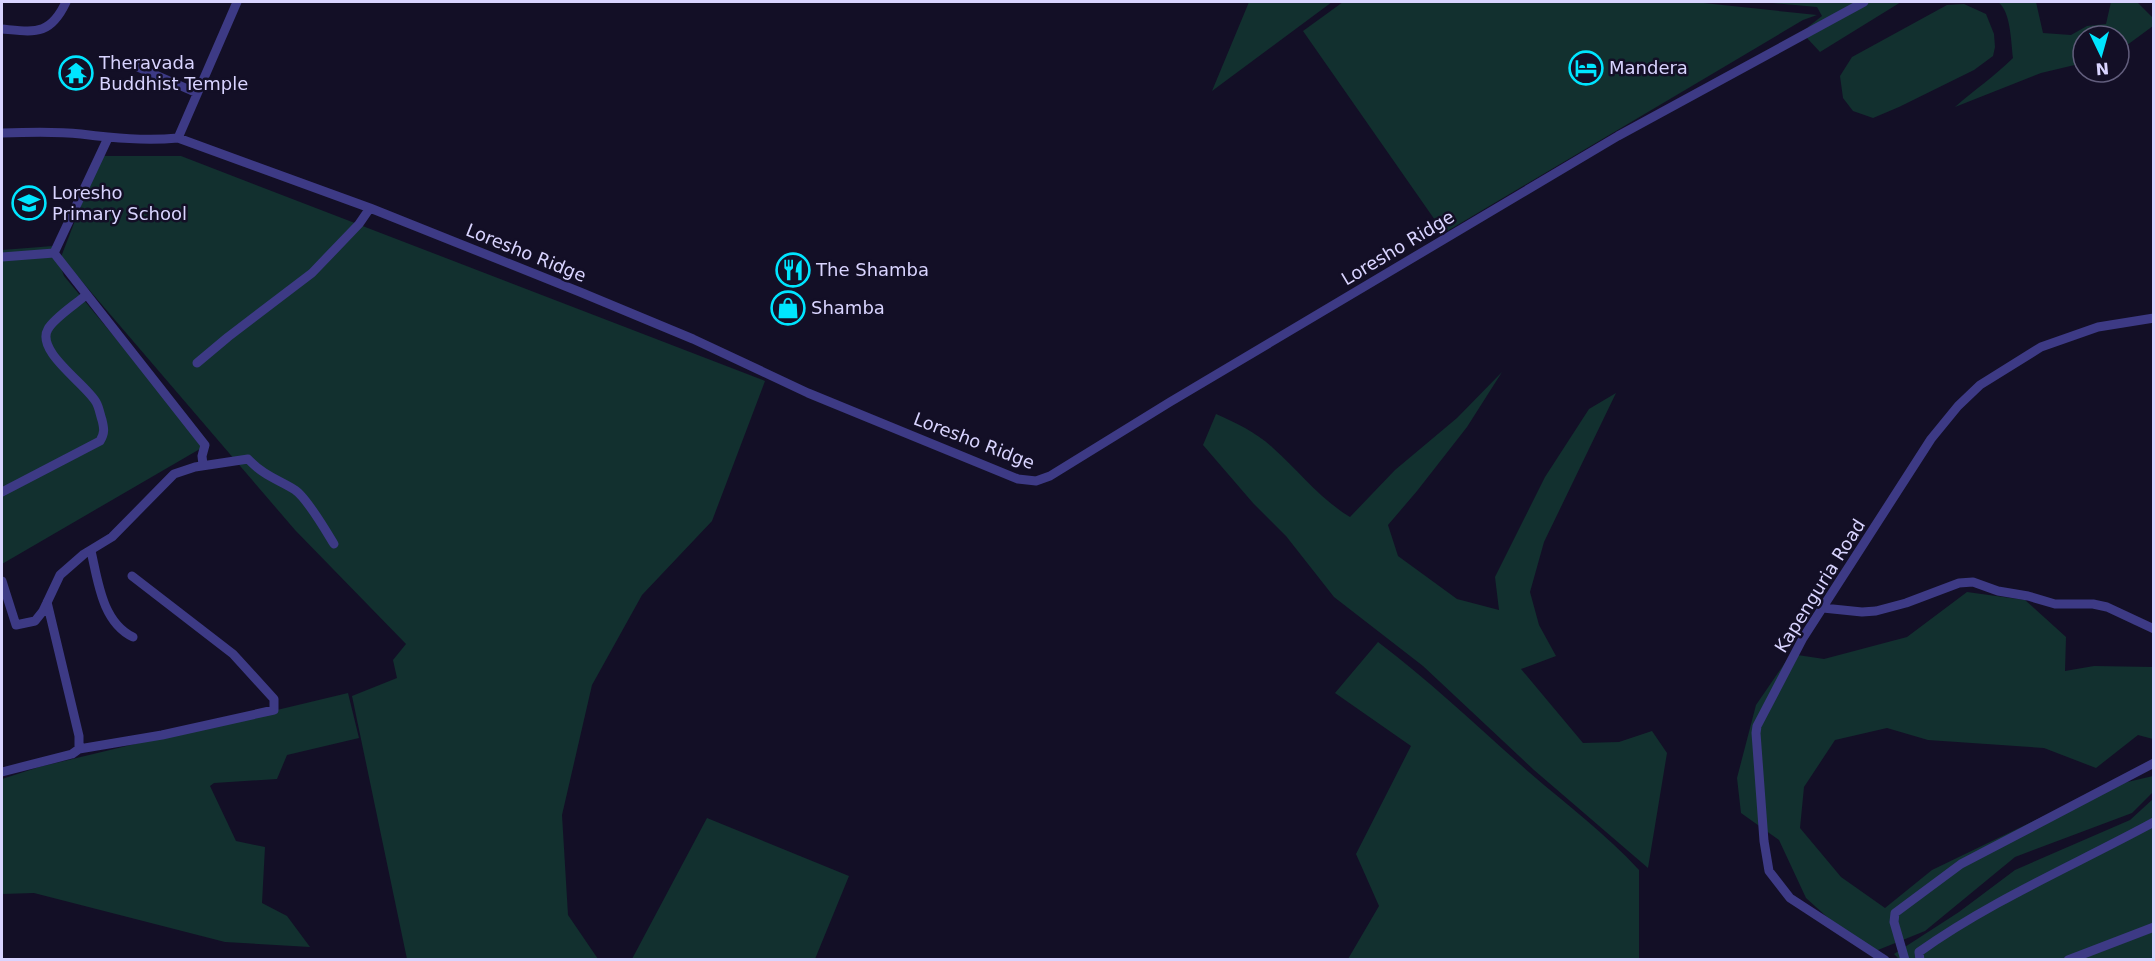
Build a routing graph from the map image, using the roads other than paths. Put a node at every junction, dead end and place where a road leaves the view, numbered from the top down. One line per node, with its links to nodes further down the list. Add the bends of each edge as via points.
1 (66, 2): 4 (street, via 51,26 27,31)
2 (237, 2): 6 (street)
3 (1864, 2): 10 (street, Loresho Ridge, via 1618,136 1036,482 1017,478 808,393 676,332)
4 (2, 29)
5 (126, 62): 6 (street)
6 (197, 93): 9 (street)
7 (2, 133): 8 (street, Loresho Ridge)
8 (108, 138): 9 (street, Loresho Ridge); 11 (street)
9 (178, 138): 10 (street, Loresho Ridge)
10 (370, 208): 15 (street, via 312,273)
11 (54, 253): 12 (street); 13 (street)
12 (2, 257)
13 (86, 295): 16 (street, via 205,445); 17 (street, via 48,328 45,337 54,355 96,402 104,435 100,441)
14 (2154, 318): 23 (street, Kapenguria Road, via 2068,336 2041,347 1980,385 1931,439)
15 (197, 363)
16 (204, 465): 18 (street, via 248,459 260,472 296,491); 19 (street, via 174,474 112,537)
17 (2, 492)
18 (334, 544)
19 (91, 551): 22 (street, via 60,575); 25 (street, via 101,593 114,623)
20 (132, 576): 26 (street, via 233,654 274,699 274,710)
21 (2, 581): 22 (street, via 16,625 35,621)
22 (47, 602): 26 (street)
23 (1823, 608): 24 (street, via 1876,612 1959,583 1973,582 2055,604 2107,607); 31 (street, Kapenguria Road, via 1757,726 1760,800 1769,870 1790,897)
24 (2154, 628)
25 (132, 637)
26 (79, 749): 28 (street)
27 (2154, 763): 32 (street, via 1961,864 1895,912 1894,922)
28 (2, 772)
29 (2154, 822): 33 (street, via 1952,928 1919,952)
30 (2154, 927): 34 (street)
31 (1886, 960)
32 (1905, 960)
33 (1920, 960)
34 (2068, 960)

